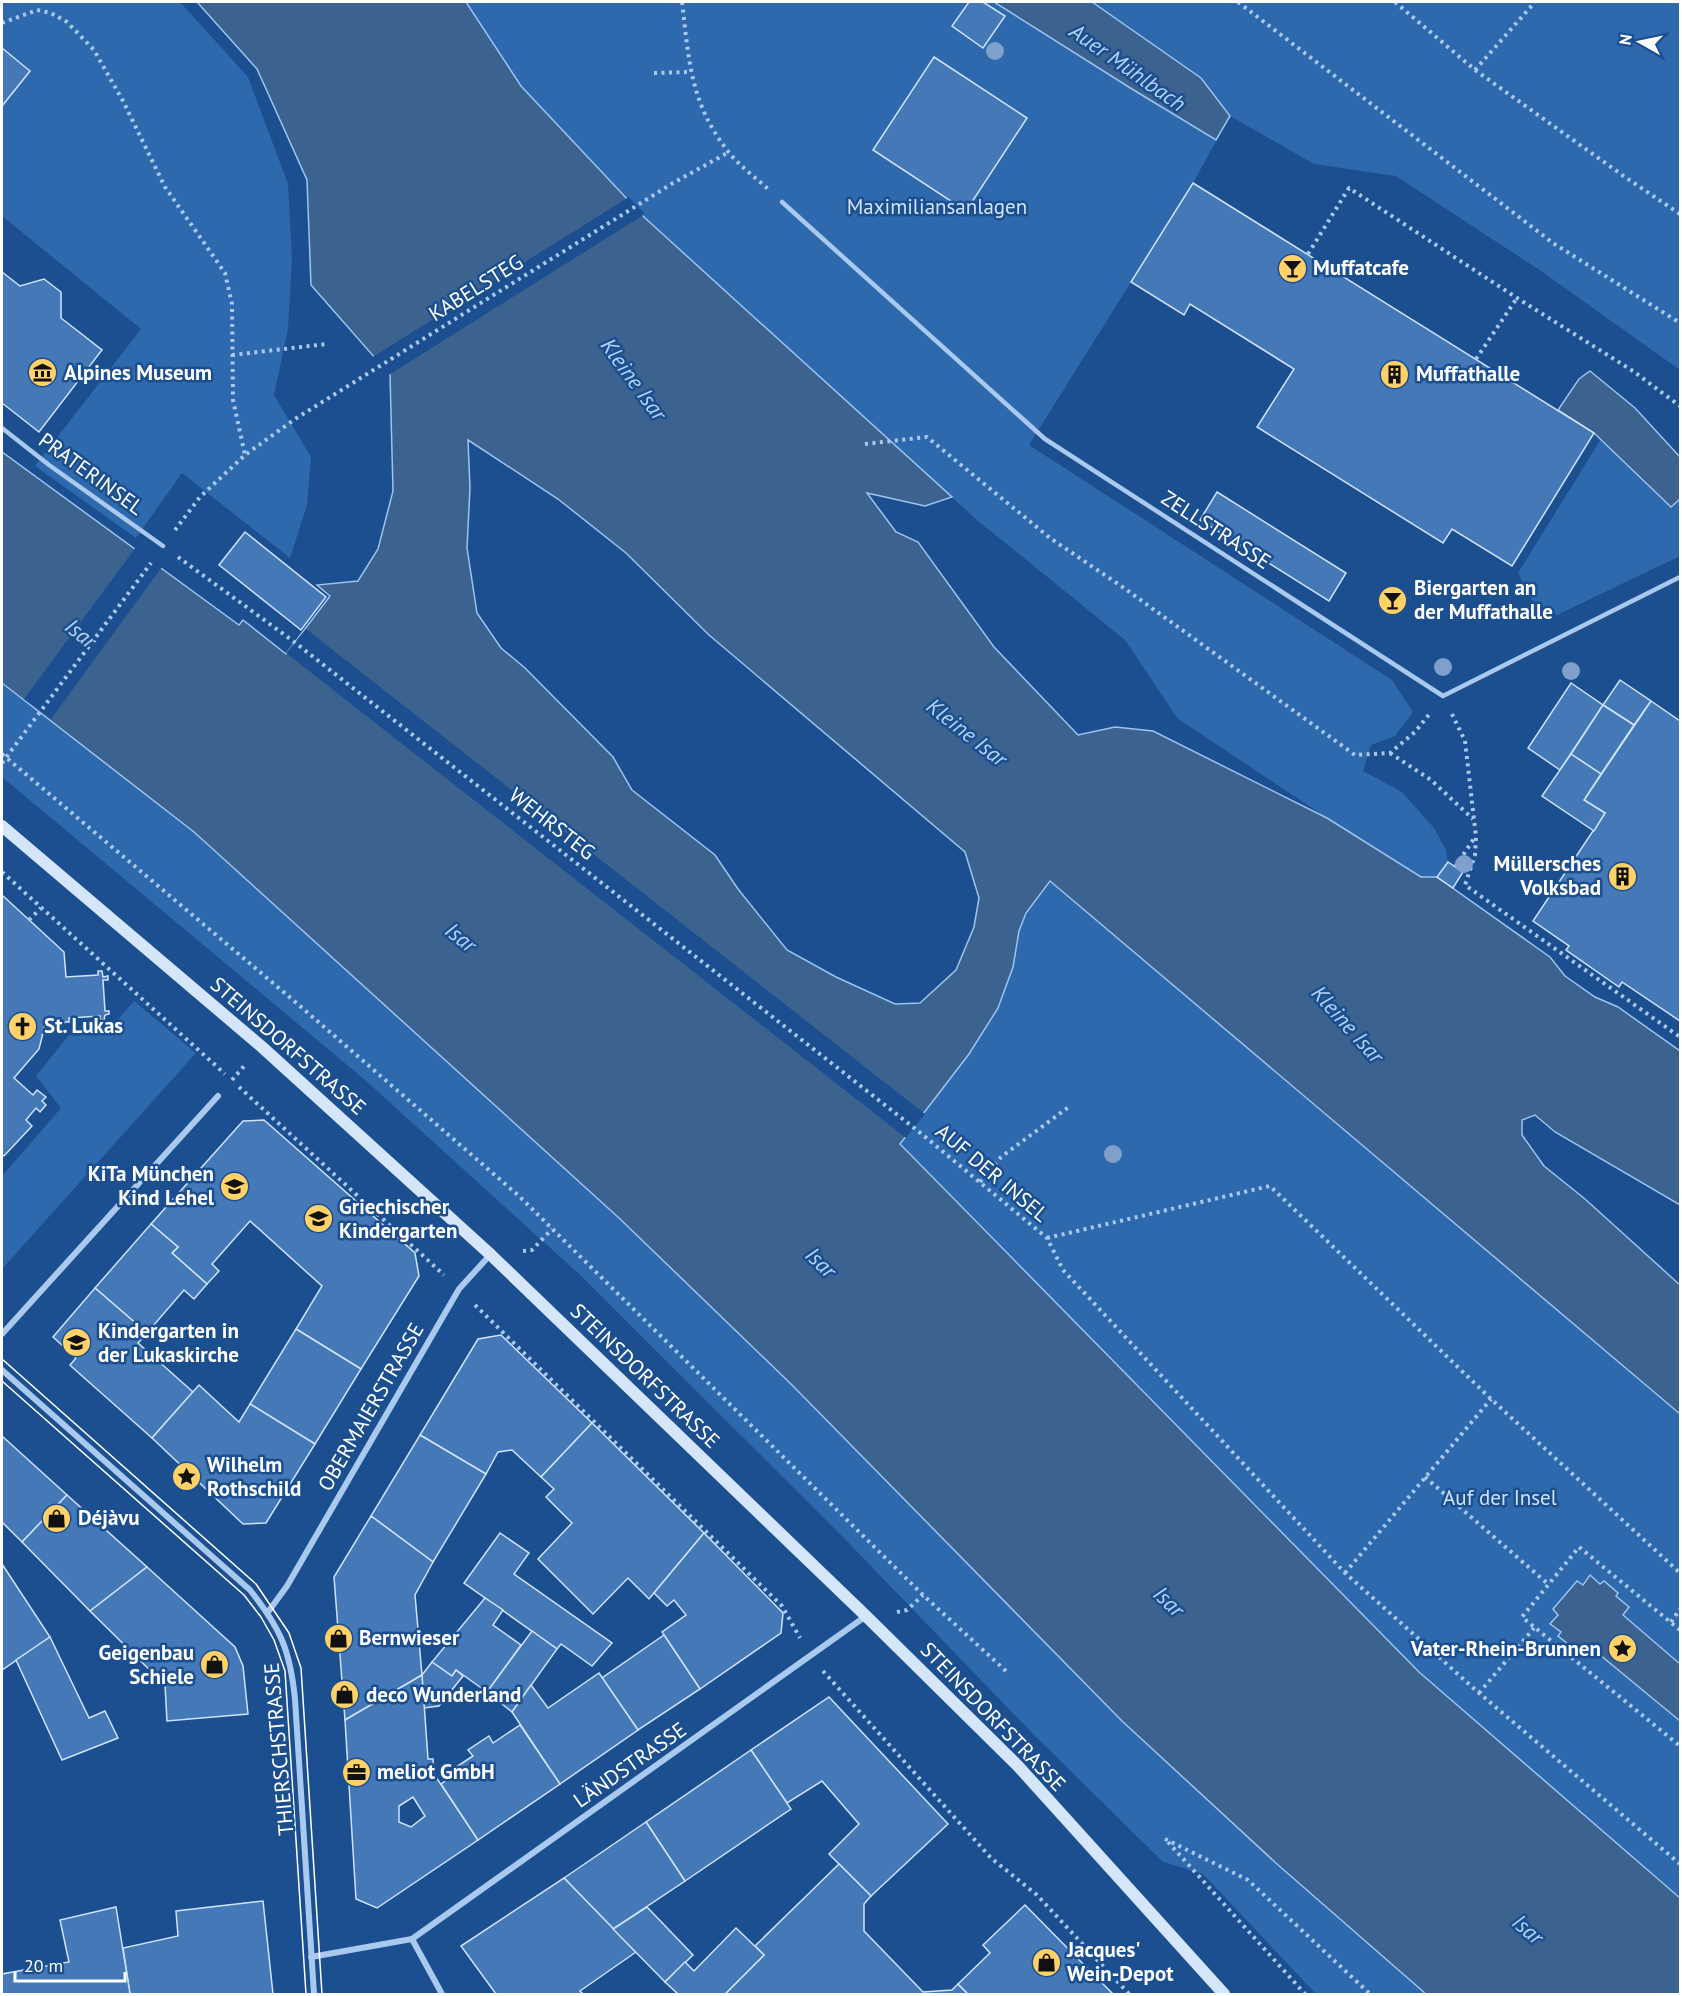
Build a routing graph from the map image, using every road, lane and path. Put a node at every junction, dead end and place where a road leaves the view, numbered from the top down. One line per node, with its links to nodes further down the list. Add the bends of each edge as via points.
1 (682, 2): 7 (path)
2 (1238, 2): 14 (path, via 1552,243)
3 (1395, 2): 6 (path)
4 (1535, 2): 6 (path)
5 (2, 23): 16 (path, via 37,10 51,13 67,22 94,50 165,187 225,273 232,304)
6 (1475, 70): 11 (path)
7 (690, 72): 8 (path); 9 (path, via 706,118)
8 (654, 73)
9 (729, 152): 10 (path); 21 (path, KABELSTEG, via 673,183)
10 (782, 202): 24 (lane, ZELLSTRASSE, via 1045,439)
11 (1680, 214)
12 (1308, 254): 13 (path, via 1349,188)
13 (1517, 298): 17 (path); 18 (path)
14 (1680, 323)
15 (327, 344): 16 (path)
16 (232, 355): 21 (path, via 233,400)
17 (1476, 359)
18 (1680, 406)
19 (2, 428): 22 (lane, PRATERINSEL)
20 (864, 444): 25 (path, via 927,437 1050,538 1355,755)
21 (245, 454): 22 (path, KABELSTEG, via 200,498)
22 (163, 546): 27 (path, KABELSTEG); 43 (path, WEHRSTEG, via 293,641)
23 (1680, 577): 24 (lane)
24 (1443, 696): 25 (path, via 1415,732); 29 (path, via 1465,741)
25 (1390, 753): 29 (path, via 1431,780)
26 (2, 754): 27 (path)
27 (6, 758): 28 (path, KABELSTEG); 45 (path, via 302,1008)
28 (2, 763)
29 (1473, 819): 31 (path)
30 (2, 826): 39 (main road, STEINSDORFSTRASSE)
31 (1476, 837): 32 (path); 35 (path, via 1475,855)
32 (1455, 867)
33 (2, 872): 36 (path)
34 (1458, 881): 35 (path)
35 (1465, 885): 38 (path)
36 (41, 908): 37 (path); 40 (path)
37 (29, 920)
38 (1680, 1037)
39 (262, 1047): 40 (path); 47 (main road, STEINSDORFSTRASSE)
40 (232, 1081): 41 (path); 48 (path)
41 (218, 1096): 49 (street)
42 (1070, 1106): 44 (path, via 1001,1157)
43 (918, 1131): 44 (path, AUF DER INSEL)
44 (980, 1182): 46 (path, AUF DER INSEL)
45 (552, 1229): 47 (path, via 532,1250); 63 (path, via 923,1595)
46 (1047, 1238): 51 (path, AUF DER INSEL, via 1270,1186); 53 (path, AUF DER INSEL, via 1063,1270)
47 (490, 1254): 48 (street, OBERMAIERSTRASSE); 58 (main road, STEINSDORFSTRASSE)
48 (459, 1289): 57 (street, OBERMAIERSTRASSE, via 287,1586); 62 (path, via 782,1606)
49 (2, 1334)
50 (2, 1370): 57 (street, THIERSCHSTRASSE, via 250,1590)
51 (1491, 1399): 52 (path); 54 (path, AUF DER INSEL)
52 (1425, 1478): 53 (path); 55 (path)
53 (1345, 1573): 64 (path, AUF DER INSEL)
54 (1680, 1573)
55 (1548, 1584): 59 (path, via 1579,1547); 60 (path, via 1522,1617)
56 (1680, 1609): 59 (path)
57 (268, 1612): 68 (street, THIERSCHSTRASSE, via 282,1636 292,1670)
58 (866, 1616): 62 (street, LÄNDSTRASSE); 72 (main road, STEINSDORFSTRASSE, via 1018,1766)
59 (1671, 1622): 61 (path)
60 (1534, 1628): 64 (path); 65 (path)
61 (1680, 1630)
62 (811, 1657): 67 (street, LÄNDSTRASSE); 71 (path, via 991,1858 1037,1895)
63 (1006, 1671)
64 (1479, 1694): 66 (path, AUF DER INSEL)
65 (1680, 1746)
66 (1680, 1864)
67 (412, 1939): 68 (street); 70 (street)
68 (311, 1957): 69 (street, THIERSCHSTRASSE)
69 (314, 1995)
70 (442, 1995)
71 (1129, 1995)
72 (1224, 1995)
73 (1305, 1995): 74 (path, via 1165,1839 1248,1880)
74 (1370, 1995)

